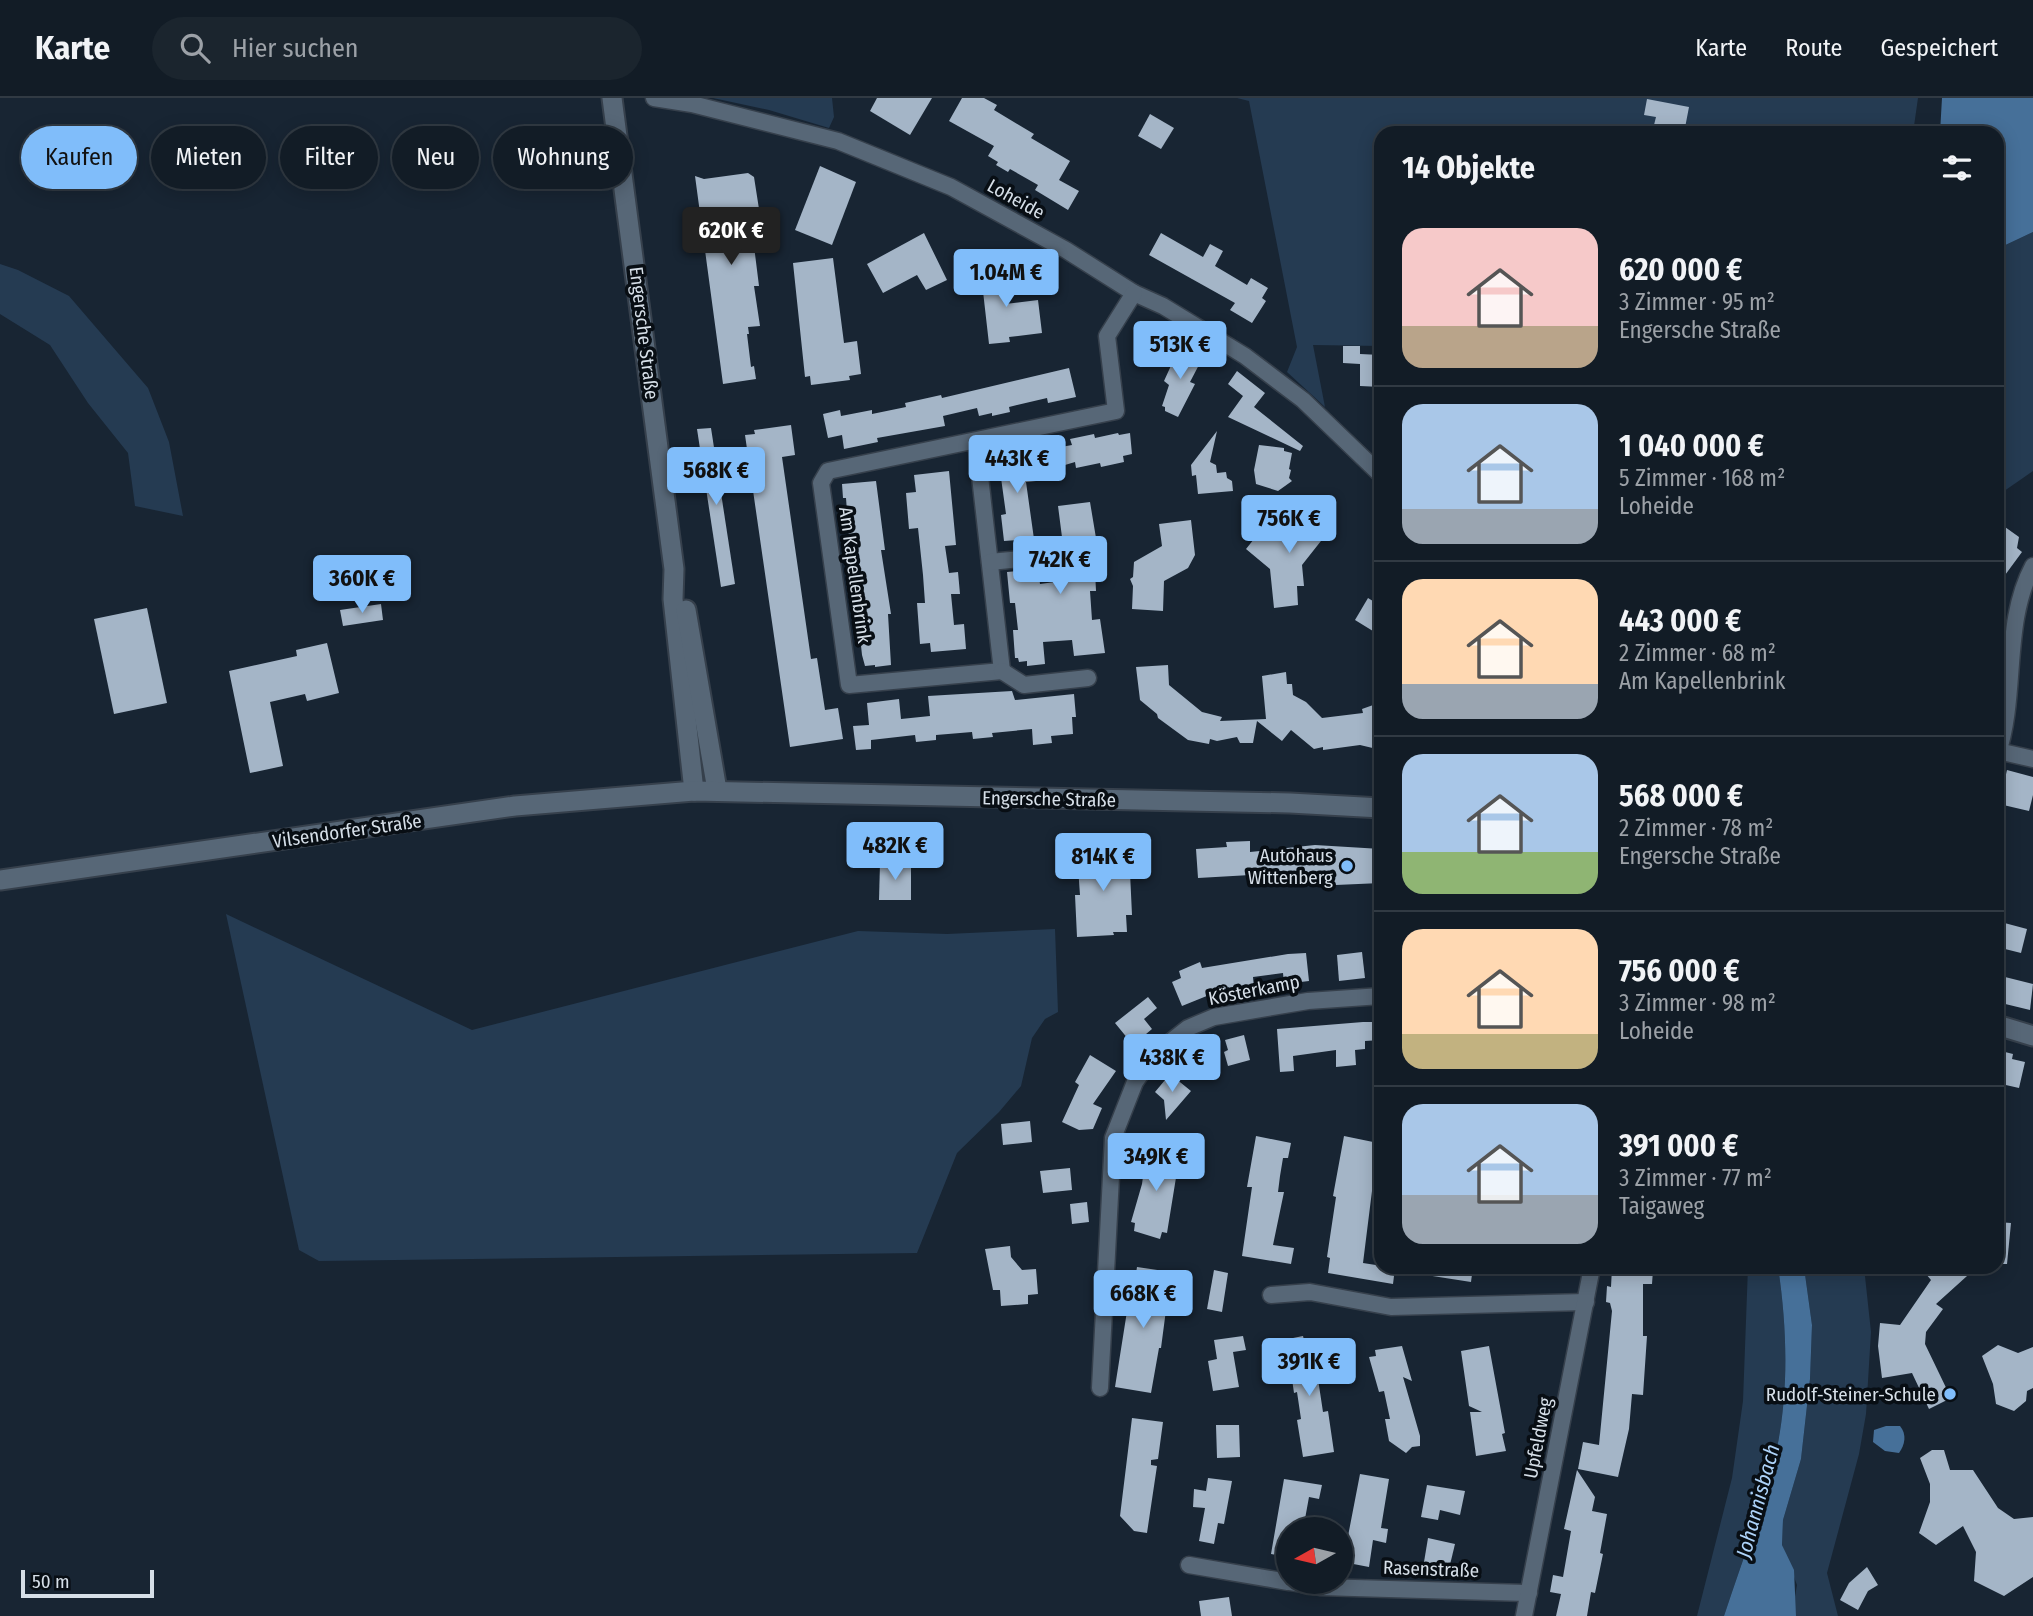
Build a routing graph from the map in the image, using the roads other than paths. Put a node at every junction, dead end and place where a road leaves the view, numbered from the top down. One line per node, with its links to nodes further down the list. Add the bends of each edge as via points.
1 (612, 98): 9 (main road, Engersche Straße)
2 (654, 98): 3 (street, Loheide, via 795,129 880,158 951,187)
3 (1134, 293): 4 (street, Am Kapellenbrink, via 1107,336 1116,411); 5 (street, Loheide, via 1184,318 1254,363 1303,400)
4 (976, 441): 7 (street); 10 (street, Am Kapellenbrink, via 828,471 821,484 849,685)
5 (1374, 468)
6 (1061, 555): 7 (street)
7 (990, 562): 10 (street)
8 (2033, 566): 12 (street, via 2018,609)
9 (674, 569): 15 (main road, Engersche Straße, via 684,597); 16 (main road, Engersche Straße, via 673,599)
10 (1002, 671): 11 (street, Am Kapellenbrink, via 1024,685)
11 (1088, 678)
12 (2004, 727)
13 (2004, 754): 14 (street)
14 (2033, 759)
15 (717, 790): 16 (main road, Engersche Straße); 17 (main road, Engersche Straße)
16 (694, 791): 18 (main road, Vilsendorfer Straße, via 515,806)
17 (1374, 808)
18 (0, 880)
19 (1374, 996): 25 (street, Kösterkamp, via 1308,1001 1214,1017 1188,1027 1155,1055 1135,1082 1114,1138)
20 (2004, 1027): 21 (main road)
21 (2033, 1036)
22 (1591, 1274): 24 (street, Upfeldweg)
23 (1271, 1295): 24 (street, via 1310,1292 1391,1307)
24 (1586, 1302): 29 (street, Upfeldweg)
25 (1100, 1388)
26 (1189, 1565): 27 (street, Rasenstraße)
27 (1276, 1580)
28 (1353, 1588): 29 (street, Rasenstraße)
29 (1530, 1593): 30 (street, Upfeldweg)
30 (1524, 1616)

